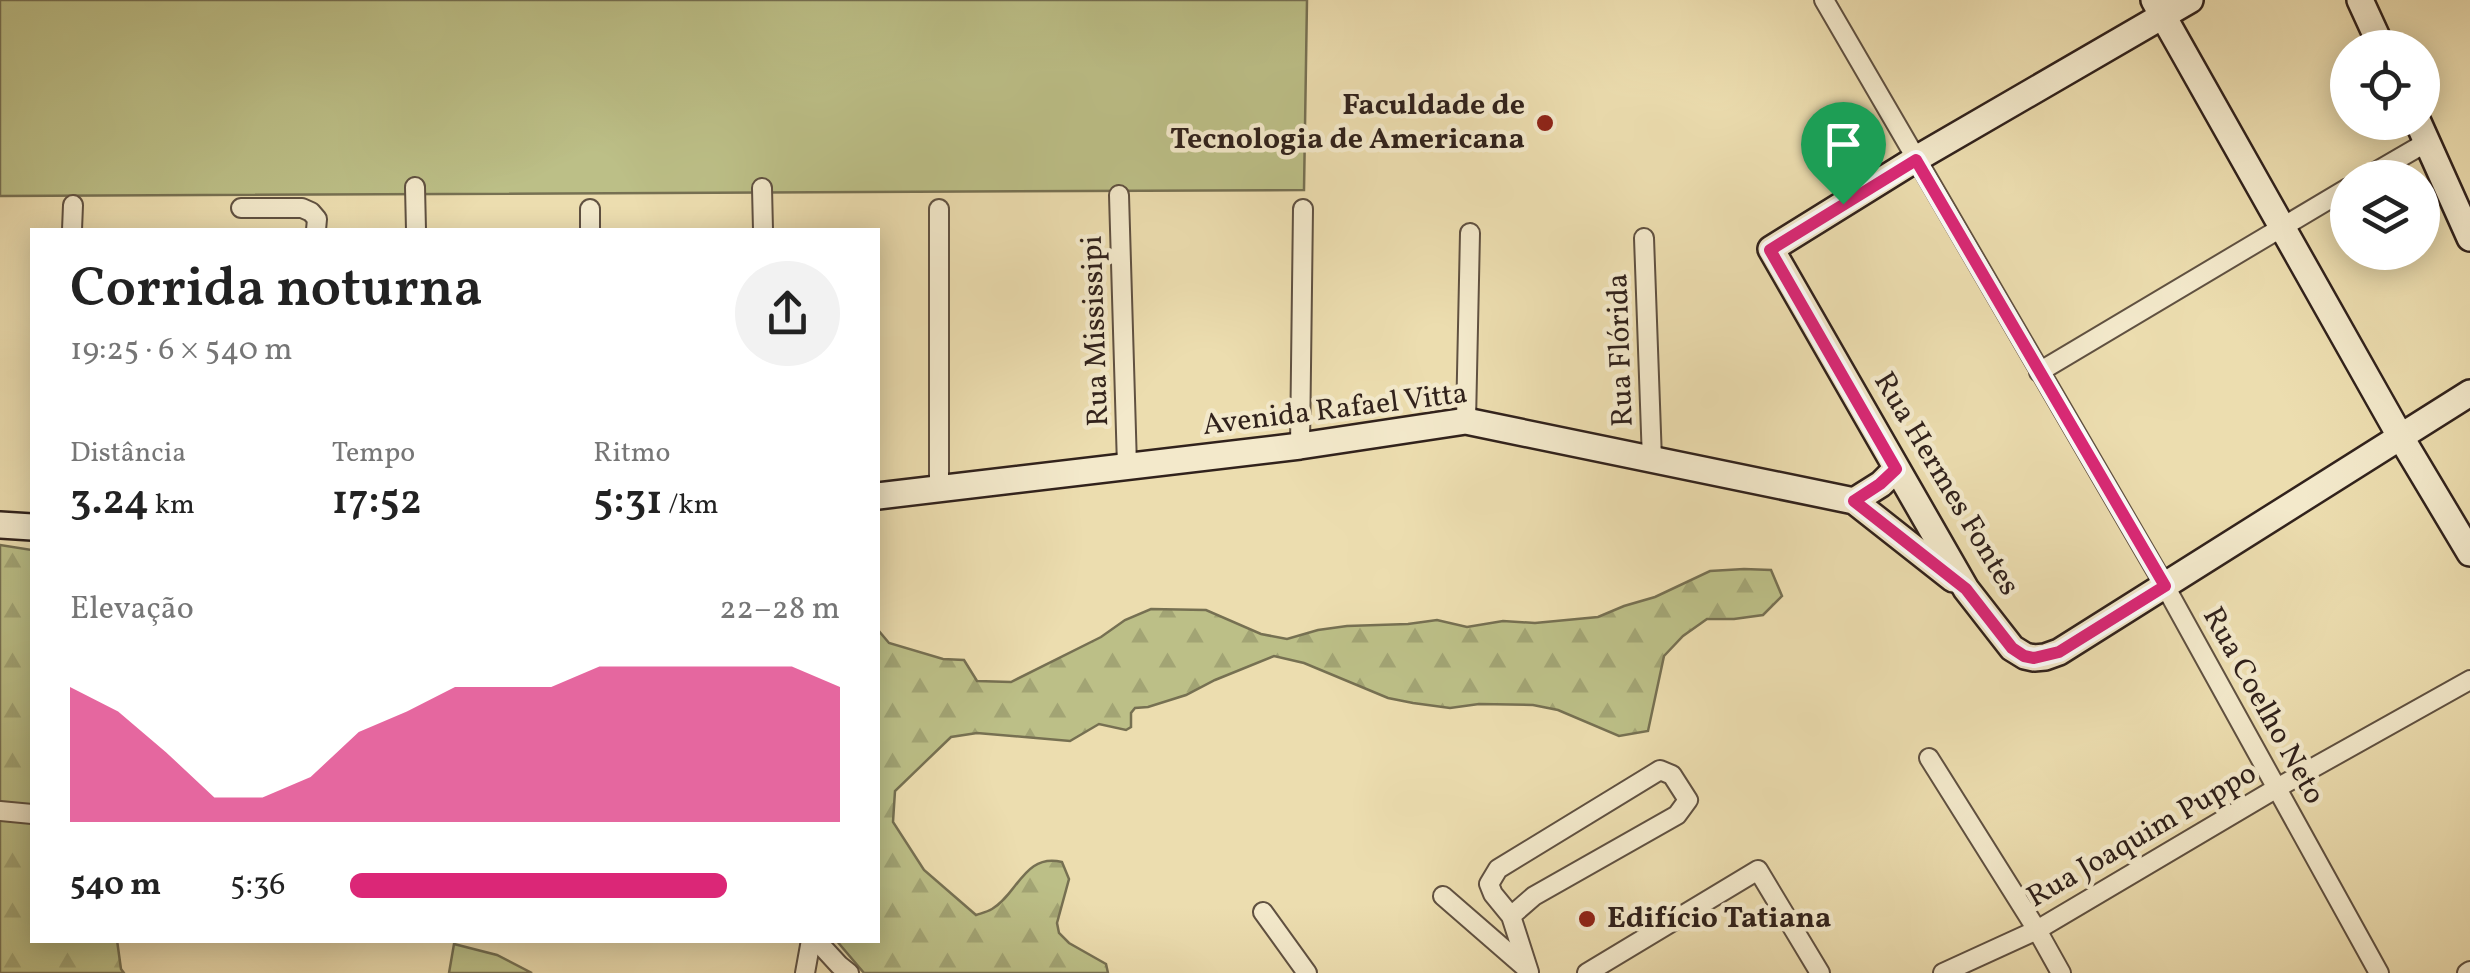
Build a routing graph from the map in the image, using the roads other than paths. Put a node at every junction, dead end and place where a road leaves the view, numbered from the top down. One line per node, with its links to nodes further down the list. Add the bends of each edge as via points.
1 (1824, 0): 8 (street, Rua Coelho Neto)
2 (2190, 0): 4 (main road)
3 (2360, 0): 5 (main road)
4 (2158, 8): 8 (main road); 18 (main road)
5 (2374, 30)
6 (2412, 140): 9 (street)
7 (2426, 140): 27 (main road)
8 (1916, 160): 28 (street, Rua Coelho Neto); 35 (main road, Rua Hermes Fontes, via 1770,250)
9 (2387, 160)
10 (416, 187): 22 (street)
11 (762, 188): 24 (street)
12 (1119, 195): 34 (street, Rua Mississipi)
13 (2330, 198): 18 (street)
14 (72, 205): 19 (street)
15 (590, 208): 23 (street)
16 (940, 209): 36 (street)
17 (1302, 209): 32 (street)
18 (2281, 226): 28 (street); 31 (main road)
19 (72, 228)
20 (243, 228): 21 (street, via 241,205 302,208 317,219)
21 (316, 228)
22 (416, 228)
23 (590, 228)
24 (763, 228)
25 (1470, 234): 30 (street)
26 (1644, 238): 33 (street, Rua Flórida)
27 (2470, 238)
28 (2038, 372): 42 (street, Rua Coelho Neto)
29 (2470, 393): 31 (main road, Rua Hermes Fontes)
30 (1466, 421): 32 (main road, Avenida Rafael Vitta); 33 (main road, Avenida Rafael Vitta)
31 (2400, 436): 41 (main road); 42 (main road, Rua Hermes Fontes)
32 (1300, 446): 34 (main road, Avenida Rafael Vitta)
33 (1652, 460): 38 (main road, Avenida Rafael Vitta)
34 (1127, 466): 36 (main road, Avenida Rafael Vitta)
35 (1896, 469): 38 (main road); 43 (main road, Rua Hermes Fontes)
36 (939, 490): 37 (main road, Avenida Rafael Vitta)
37 (880, 496)
38 (1854, 501): 43 (main road, Avenida Rafael Vitta)
39 (0, 524): 40 (main road)
40 (30, 527)
41 (2470, 553)
42 (2165, 586): 43 (main road, Rua Hermes Fontes, via 2059,652 2034,658 2012,648); 46 (street, Rua Coelho Neto)
43 (1966, 589)
44 (2470, 680): 46 (street, Rua Joaquim Puppo)
45 (1929, 758): 52 (street)
46 (2277, 788): 52 (street, Rua Joaquim Puppo); 63 (street, Rua Coelho Neto)
47 (0, 811): 48 (street)
48 (30, 814)
49 (1443, 896): 55 (street)
50 (1263, 912): 58 (street)
51 (1511, 916): 51 (street, via 1534,896 1677,815 1688,800 1672,775 1660,770 1498,869 1489,884); 55 (street)
52 (2037, 930): 61 (street, Rua Joaquim Puppo); 62 (street)
53 (813, 943): 56 (street)
54 (817, 943): 57 (street)
55 (1530, 972)
56 (805, 973)
57 (849, 973)
58 (1307, 973)
59 (1587, 973): 60 (street, via 1758,870)
60 (1820, 973)
61 (1943, 973)
62 (2061, 973)
63 (2379, 973)

